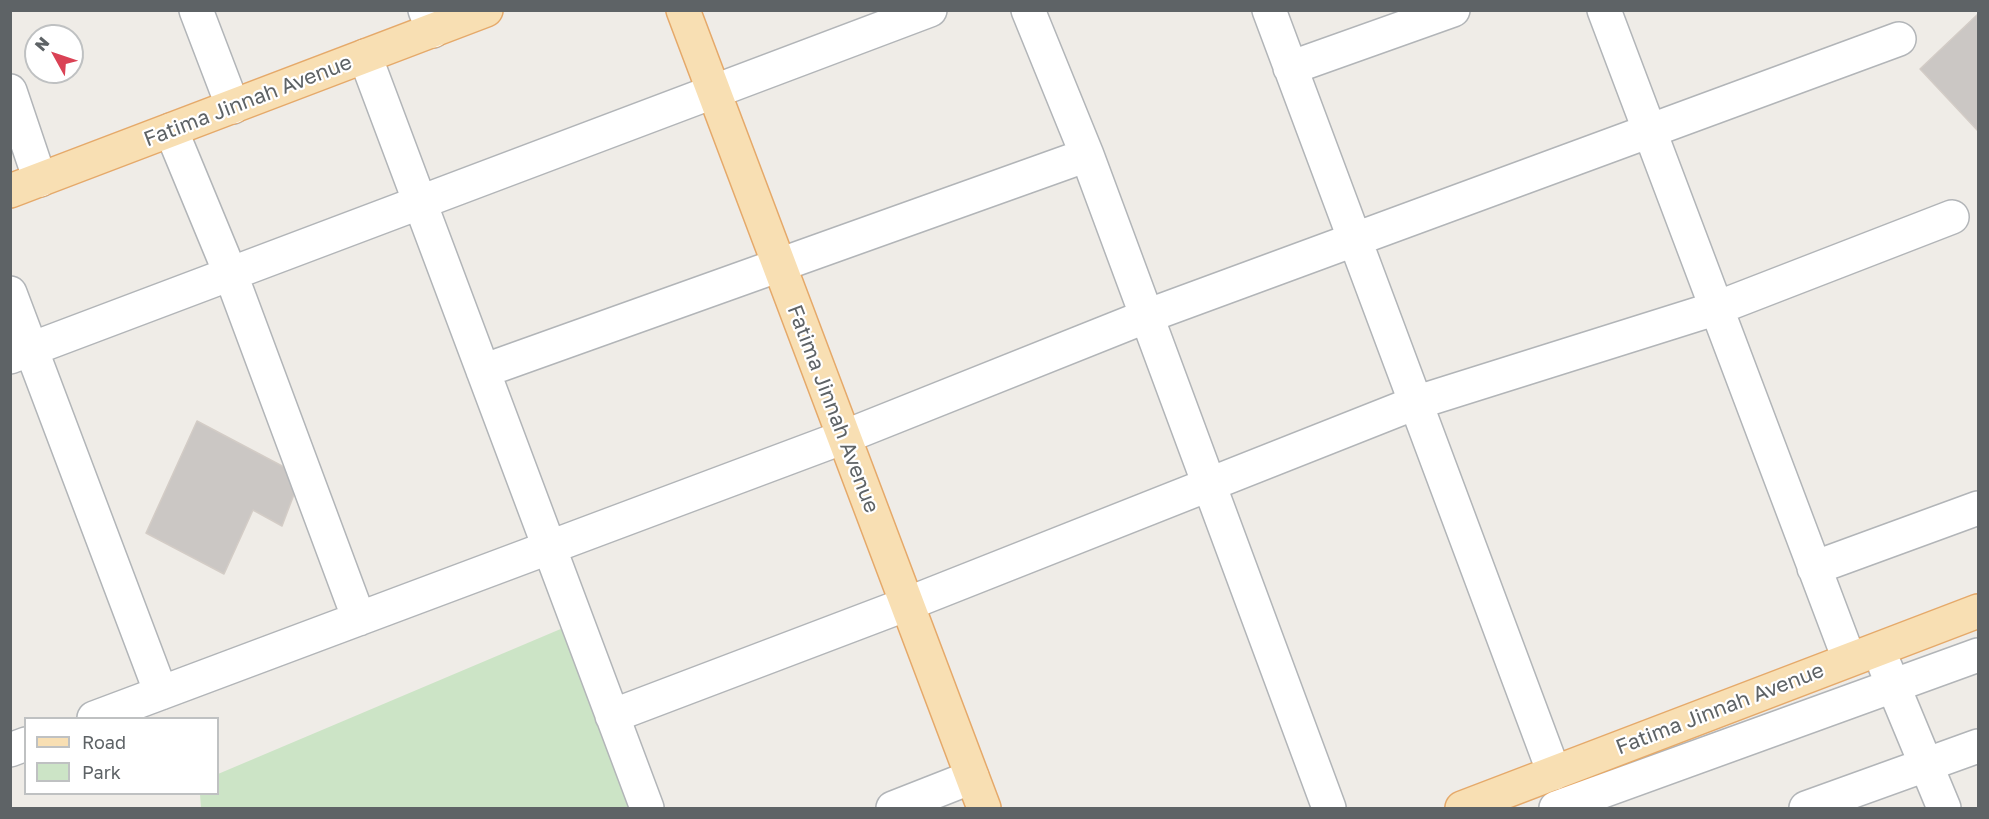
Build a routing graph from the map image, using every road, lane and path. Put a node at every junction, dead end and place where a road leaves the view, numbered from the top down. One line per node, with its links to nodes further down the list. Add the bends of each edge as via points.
1 (196, 10): 15 (street)
2 (486, 10): 9 (main road, Fatima Jinnah Avenue)
3 (682, 10): 14 (main road, Fatima Jinnah Avenue)
4 (930, 10): 14 (street)
5 (1028, 10): 18 (street)
6 (1269, 10): 12 (street)
7 (1453, 10): 12 (street)
8 (1604, 10): 17 (street)
9 (429, 21): 11 (main road, Fatima Jinnah Avenue)
10 (1899, 39): 17 (street)
11 (365, 56): 15 (main road, Fatima Jinnah Avenue); 20 (street)
12 (1290, 68): 22 (street)
13 (10, 91): 19 (street)
14 (714, 94): 20 (street); 23 (main road, Fatima Jinnah Avenue)
15 (233, 107): 16 (main road, Fatima Jinnah Avenue)
16 (171, 130): 19 (main road, Fatima Jinnah Avenue); 24 (street)
17 (1650, 132): 22 (street); 26 (street)
18 (1087, 155): 23 (street); 27 (street)
19 (25, 185)
20 (420, 204): 24 (street); 29 (street)
21 (1952, 217): 26 (street)
22 (1355, 241): 27 (street); 30 (street)
23 (779, 266): 29 (street); 31 (main road, Fatima Jinnah Avenue)
24 (231, 275): 28 (street); 38 (street)
25 (10, 293): 28 (street)
26 (1717, 308): 30 (street); 35 (street)
27 (1147, 316): 31 (street); 32 (street)
28 (21, 354): 42 (street)
29 (483, 371): 34 (street)
30 (1415, 403): 32 (street); 48 (street)
31 (844, 437): 34 (street); 36 (main road, Fatima Jinnah Avenue)
32 (1209, 484): 36 (street); 52 (street)
33 (1978, 508): 35 (street)
34 (550, 547): 38 (street); 43 (street)
35 (1814, 568): 39 (street)
36 (906, 604): 43 (street); 47 (main road, Fatima Jinnah Avenue)
37 (1978, 611): 39 (main road, Fatima Jinnah Avenue)
38 (359, 619): 42 (street)
39 (1864, 654): 41 (street); 48 (main road, Fatima Jinnah Avenue)
40 (1978, 655): 41 (street)
41 (1893, 685): 46 (street); 54 (street)
42 (161, 693): 44 (street)
43 (612, 716): 49 (street)
44 (97, 717)
45 (1978, 746): 46 (street)
46 (1926, 765): 55 (street); 56 (street)
47 (972, 777): 50 (street); 51 (main road, Fatima Jinnah Avenue)
48 (1545, 787): 53 (main road, Fatima Jinnah Avenue)
49 (647, 808)
50 (893, 808)
51 (984, 808)
52 (1329, 808)
53 (1462, 808)
54 (1556, 808)
55 (1806, 808)
56 (1944, 808)

